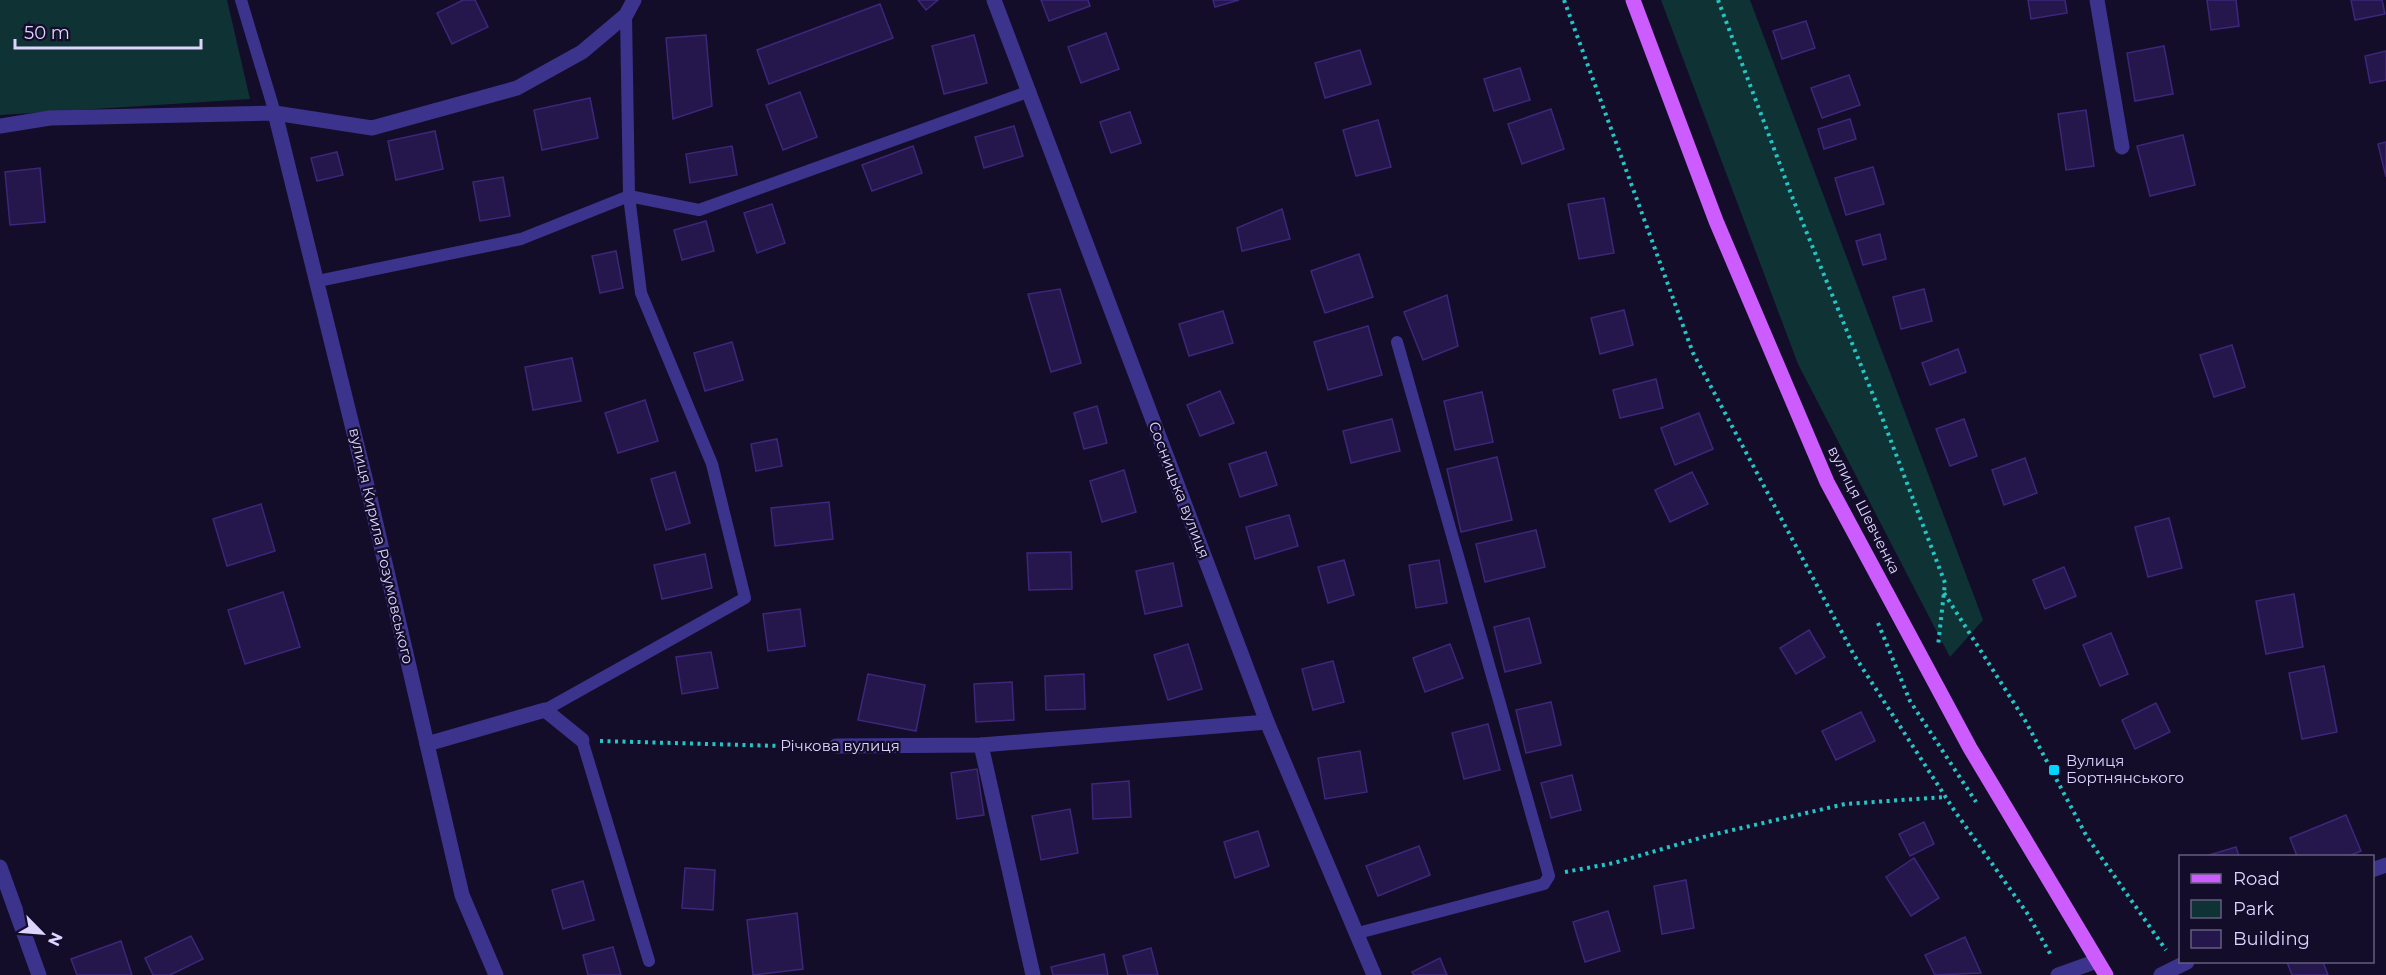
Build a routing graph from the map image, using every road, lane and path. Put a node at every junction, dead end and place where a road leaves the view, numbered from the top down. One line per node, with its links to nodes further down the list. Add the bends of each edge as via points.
1 (241, 0): 10 (lane)
2 (634, 0): 8 (street)
3 (994, 0): 9 (street, Сосницька вулиця)
4 (1564, 0): 24 (path, via 1693,353 1854,656)
5 (1634, 0): 17 (main road, вулиця Шевченка, via 1716,221 1827,482)
6 (1718, 0): 16 (path, via 1945,583)
7 (2097, 0): 12 (street)
8 (626, 15): 10 (street, via 582,52 517,88 372,128); 13 (lane)
9 (1030, 91): 13 (lane, via 699,210); 19 (street, Сосницька вулиця)
10 (275, 112): 11 (street, via 50,118); 14 (street, вулиця Кирила Розумовського)
11 (0, 126)
12 (2122, 147)
13 (629, 196): 14 (lane, via 521,239); 18 (lane, via 641,293 712,464 745,598)
14 (318, 281): 21 (street, вулиця Кирила Розумовського)
15 (1397, 342): 26 (lane)
16 (1944, 592): 17 (path); 28 (path, via 2026,722 2087,837)
17 (1935, 682): 30 (main road, вулиця Шевченка)
18 (545, 710): 20 (street); 21 (street)
19 (1267, 722): 22 (street, Річкова вулиця); 27 (street, Сосницька вулиця)
20 (582, 740): 23 (path, Річкова вулиця); 29 (lane)
21 (427, 744): 34 (street, вулиця Кирила Розумовського, via 462,895)
22 (981, 745): 23 (street, Річкова вулиця); 35 (street)
23 (836, 746)
24 (1946, 797): 26 (path, via 1845,804); 32 (path, via 2026,913)
25 (0, 867): 33 (street)
26 (1549, 876): 27 (lane, via 1544,884)
27 (1358, 933): 36 (street, Сосницька вулиця)
28 (2179, 959)
29 (649, 961)
30 (2097, 961): 32 (street); 37 (main road, вулиця Шевченка)
31 (2183, 964): 38 (street)
32 (2060, 974)
33 (39, 975)
34 (496, 975)
35 (1033, 975)
36 (1374, 975)
37 (2106, 975)
38 (2161, 975)

